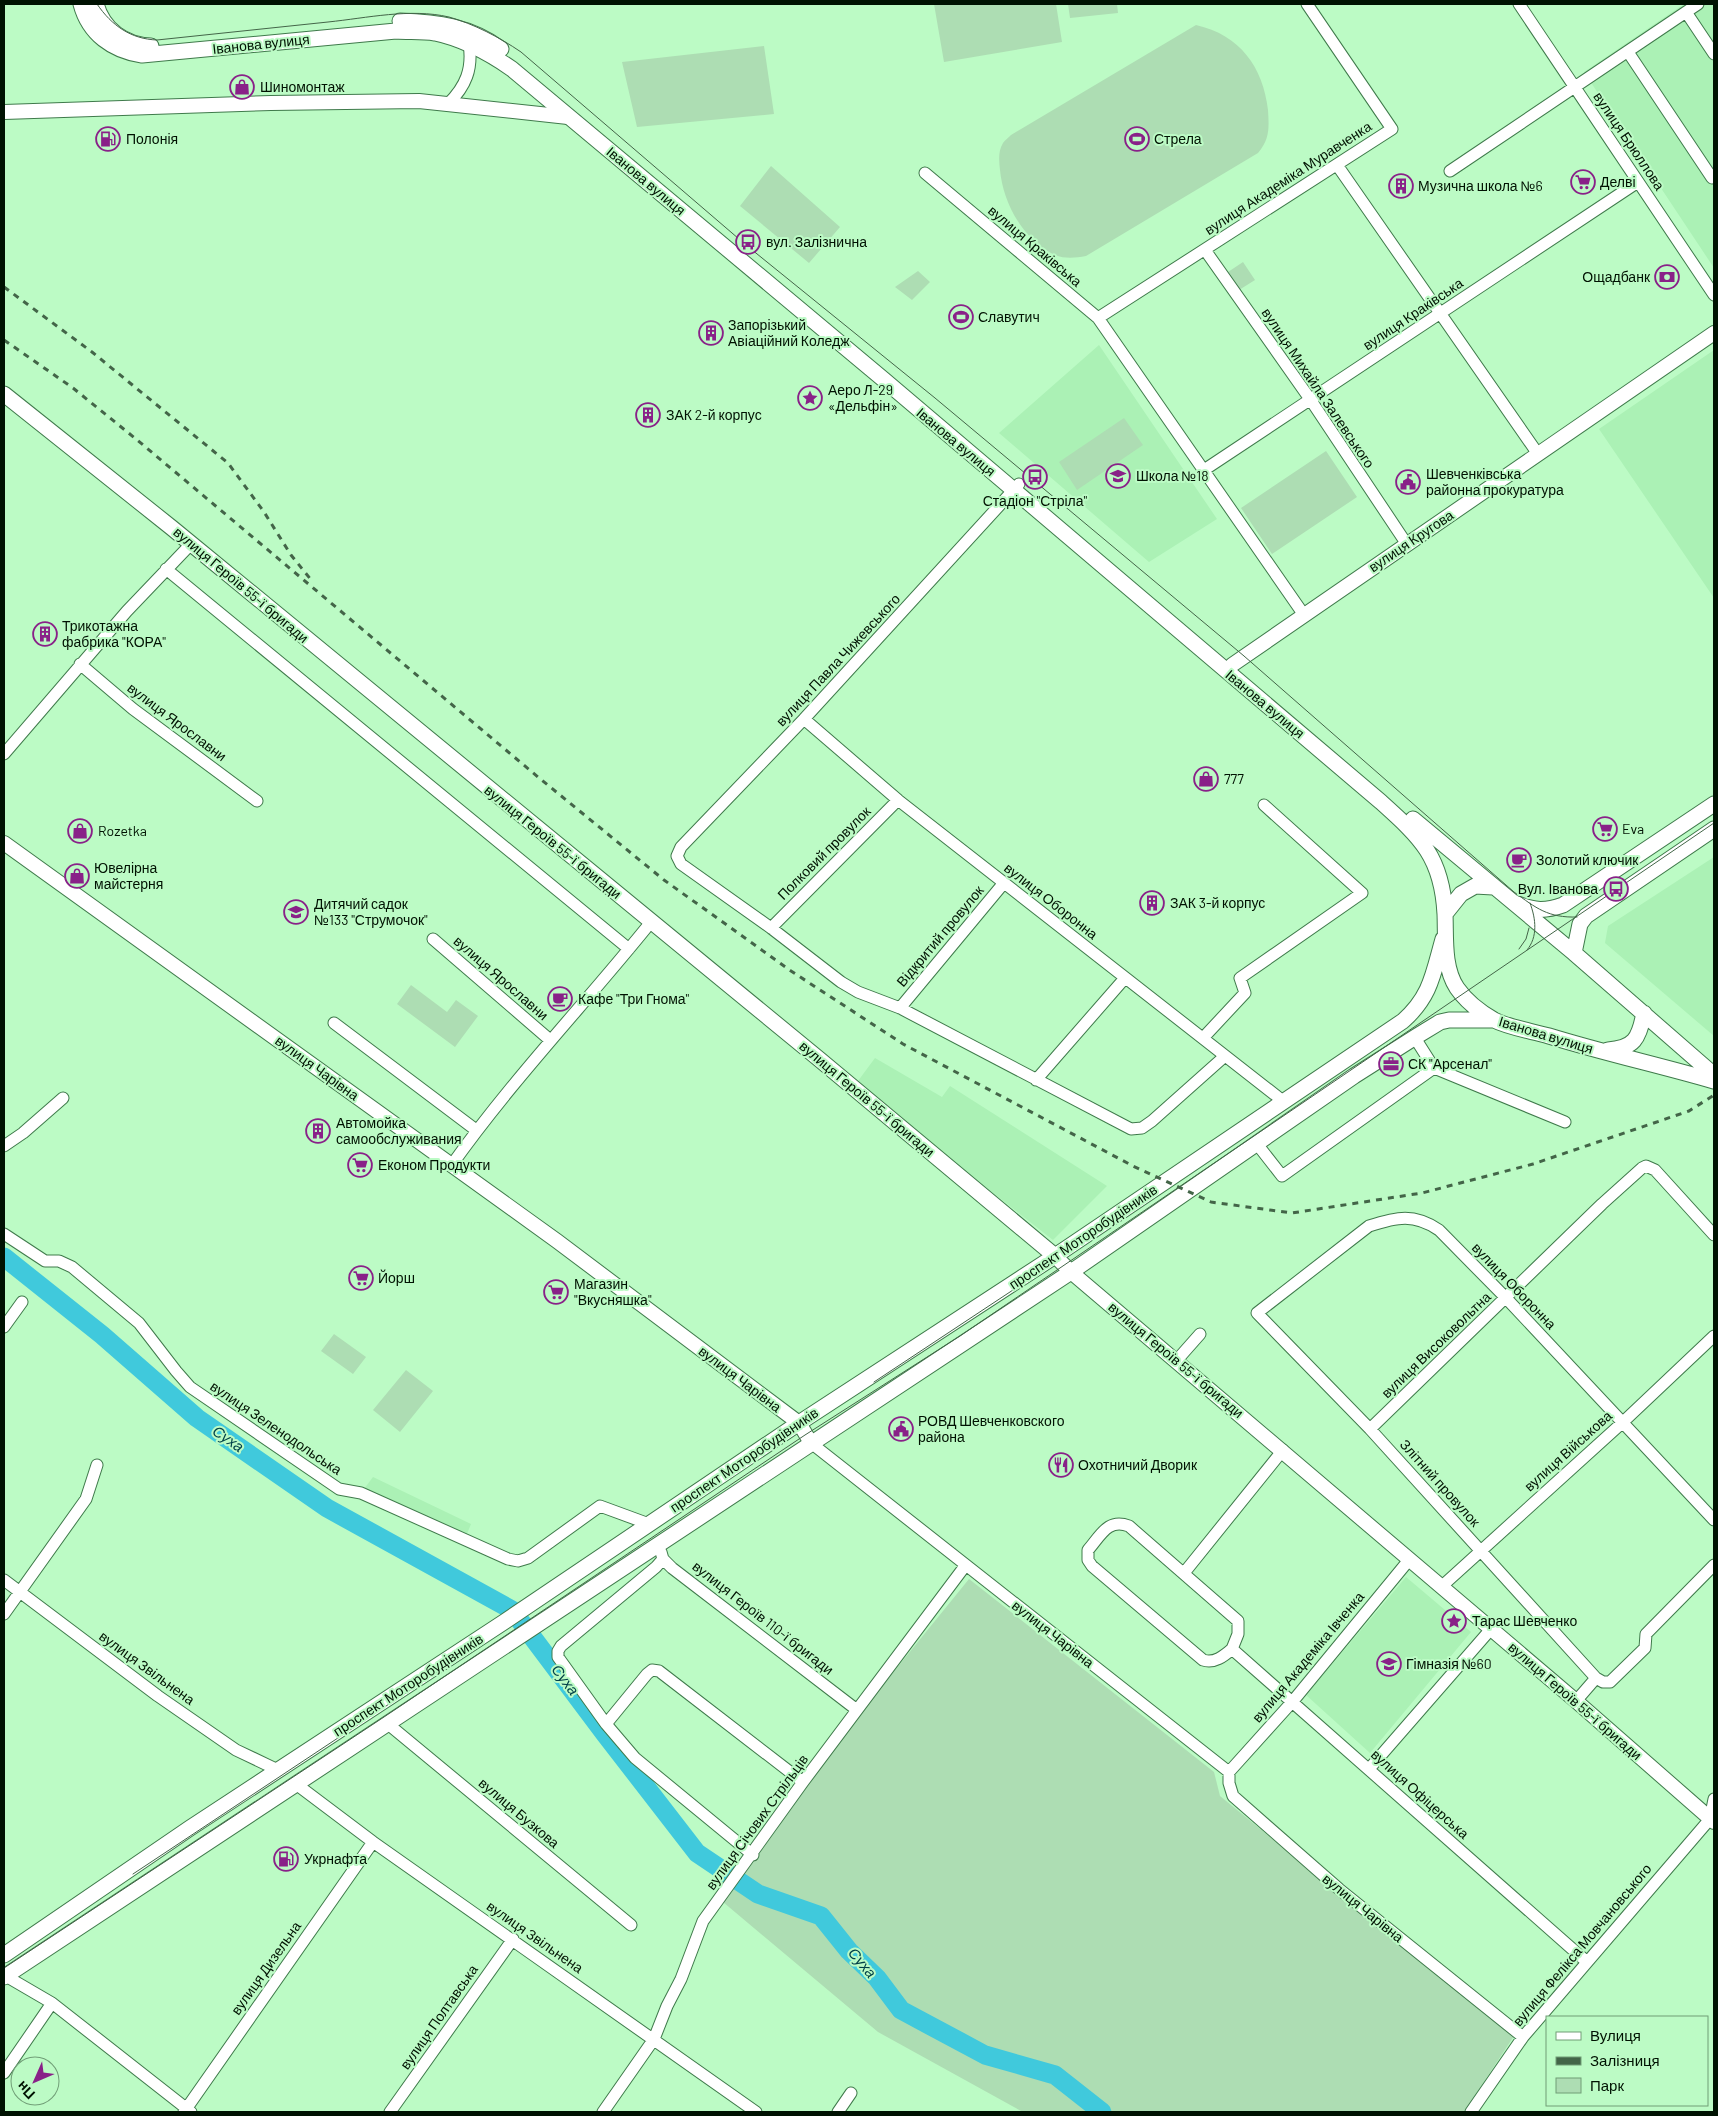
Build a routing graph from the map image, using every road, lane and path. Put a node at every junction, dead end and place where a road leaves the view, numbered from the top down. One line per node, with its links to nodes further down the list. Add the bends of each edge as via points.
1 (82, 4): 7 (main road, Іванова вулиця, via 88,21 103,40 114,48 142,55 396,31 434,33)
2 (96, 4): 14 (main road, Іванова вулиця, via 99,16 110,30 132,44 144,46 395,21 435,22 472,33 497,46)
3 (1307, 4): 15 (street, вулиця Академіка Муравченка, via 1392,129)
4 (1519, 4): 10 (street, вулиця Брюллова)
5 (1698, 4): 6 (street)
6 (1686, 12): 8 (street); 9 (street)
7 (468, 44): 11 (street, via 470,69 465,84); 13 (main road, Іванова вулиця, via 512,69)
8 (1628, 52): 10 (street); 18 (street, via 1712,178)
9 (1714, 54)
10 (1575, 87): 16 (street); 19 (street, вулиця Брюллова)
11 (448, 104): 12 (street, via 420,101); 13 (street)
12 (4, 112)
13 (568, 117): 14 (street); 29 (main road, Іванова вулиця)
14 (585, 118): 29 (main road, Іванова вулиця)
15 (1337, 165): 20 (street, вулиця Академіка Муравченка); 22 (street)
16 (1450, 171)
17 (925, 173): 23 (street, вулиця Краківська)
18 (1714, 176)
19 (1638, 182): 21 (street, вулиця Брюллова); 22 (street, вулиця Краківська)
20 (1205, 250): 23 (street, вулиця Академіка Муравченка); 26 (street, вулиця Михайла Залевського)
21 (1714, 295)
22 (1440, 314): 26 (street, вулиця Краківська); 27 (street)
23 (1098, 318): 28 (street, вулиця Краківська)
24 (1714, 333): 27 (street, вулиця Кругова)
25 (4, 394): 31 (main road, вулиця Героїв 55-ї бригади)
26 (1310, 399): 28 (street, вулиця Краківська); 30 (street, вулиця Михайла Залевського)
27 (1538, 454): 30 (street, вулиця Кругова)
28 (1204, 470): 33 (street, вулиця Краківська)
29 (1016, 487): 35 (main road, Іванова вулиця); 36 (street, вулиця Павла Чижевського); 47 (main road, Іванова вулиця, via 1416,834 1434,862)
30 (1406, 543): 33 (street, вулиця Кругова)
31 (190, 544): 32 (street); 48 (main road, вулиця Героїв 55-ї бригади)
32 (166, 568): 34 (street); 52 (street)
33 (1304, 614): 35 (street, вулиця Кругова)
34 (80, 664): 37 (street); 39 (street, вулиця Ярославни, via 133,709)
35 (1232, 665): 45 (main road, Іванова вулиця)
36 (804, 719): 38 (street, вулиця Оборонна); 49 (street, вулиця Павла Чижевського, via 681,847 677,856 681,864)
37 (4, 754)
38 (898, 800): 44 (street, вулиця Оборонна); 49 (street, Полковий провулок)
39 (257, 801)
40 (1714, 804): 46 (main road, via 1563,905 1538,910)
41 (1264, 805): 59 (street, via 1362,893 1240,978 1245,993)
42 (1714, 829): 53 (main road, via 1586,916 1580,924)
43 (4, 843): 74 (street, вулиця Чарівна)
44 (1003, 884): 54 (street, вулиця Оборонна); 55 (street, Відкритий провулок)
45 (1493, 887): 46 (main road, Іванова вулиця); 47 (main road, via 1475,886 1461,894)
46 (1509, 900): 53 (main road, Іванова вулиця)
47 (1445, 914): 50 (main road, Іванова вулиця)
48 (651, 922): 52 (street); 77 (main road, вулиця Героїв 55-ї бригади)
49 (771, 928): 55 (street, via 841,982)
50 (1444, 933): 57 (main road, Іванова вулиця, via 1456,987 1471,1003); 69 (main road, проспект Моторобудівників, via 1428,992 1418,1008)
51 (433, 939): 61 (street, вулиця Ярославни)
52 (629, 949): 61 (street)
53 (1574, 953): 56 (main road, Іванова вулиця)
54 (1125, 978): 59 (street, вулиця Оборонна); 66 (street)
55 (900, 1008): 66 (street)
56 (1644, 1013): 62 (main road, via 1641,1028 1630,1045); 65 (main road, Іванова вулиця)
57 (1495, 1020): 60 (main road, проспект Моторобудівників, via 1440,1022); 62 (main road, Іванова вулиця)
58 (334, 1023): 71 (street)
59 (1203, 1038): 63 (street, вулиця Оборонна)
60 (1415, 1038): 64 (street); 72 (main road, проспект Моторобудівників)
61 (550, 1040): 71 (street)
62 (1596, 1050): 67 (main road, Іванова вулиця)
63 (1225, 1056): 66 (street, via 1142,1128 1131,1128); 69 (street, вулиця Оборонна)
64 (1434, 1068): 70 (street); 72 (street, via 1282,1176)
65 (1714, 1075)
66 (1036, 1080)
67 (1714, 1081)
68 (63, 1098): 73 (street)
69 (1284, 1102): 77 (main road, проспект Моторобудівників)
70 (1565, 1122)
71 (476, 1130): 74 (street)
72 (1257, 1144): 78 (main road, проспект Моторобудівників)
73 (4, 1146)
74 (451, 1166): 86 (street, вулиця Чарівна, via 557,1241)
75 (4, 1234): 93 (street, вулиця Зеленодольська, via 45,1261 59,1261 72,1267 139,1323 190,1387 340,1489 361,1493 464,1541 518,1561 528,1558 600,1506)
76 (1714, 1235): 79 (street, вулиця Високовольтна, via 1655,1170 1646,1166 1602,1204)
77 (1055, 1256): 78 (street, вулиця Героїв 55-ї бригади); 86 (main road, проспект Моторобудівників)
78 (1071, 1272): 85 (street, вулиця Героїв 55-ї бригади); 89 (main road, проспект Моторобудівників)
79 (1506, 1298): 81 (street, вулиця Оборонна, via 1439,1230 1414,1218 1369,1226); 87 (street, вулиця Оборонна); 88 (street, вулиця Високовольтна)
80 (22, 1302): 82 (street)
81 (1257, 1313): 88 (street, Злітний провулок)
82 (4, 1327)
83 (1200, 1334): 85 (street)
84 (1714, 1336): 87 (street, вулиця Військова)
85 (1176, 1360): 90 (street, вулиця Героїв 55-ї бригади)
86 (799, 1423): 89 (street, вулиця Чарівна); 93 (main road, проспект Моторобудівників)
87 (1622, 1423): 92 (street, вулиця Оборонна); 94 (street, вулиця Військова)
88 (1370, 1429): 94 (street, Злітний провулок)
89 (811, 1443): 95 (main road, проспект Моторобудівників); 98 (street, вулиця Чарівна)
90 (1283, 1450): 96 (street, вулиця Героїв 55-ї бригади); 99 (street)
91 (97, 1465): 102 (street, via 86,1499)
92 (1714, 1520)
93 (649, 1524): 113 (main road, проспект Моторобудівників)
94 (1481, 1551): 101 (street, вулиця Військова); 106 (street, Злітний провулок)
95 (661, 1552): 109 (street, вулиця Героїв 110-ї бригади); 110 (main road, проспект Моторобудівників, via 559,1611); 111 (street, via 656,1567 558,1651 561,1662)
96 (1409, 1560): 101 (street, вулиця Героїв 55-ї бригади); 108 (street, вулиця Академіка Івченка)
97 (1714, 1565): 106 (street, via 1646,1634 1645,1648 1610,1682)
98 (965, 1566): 109 (street, вулиця Січових Стрільців); 114 (street, вулиця Чарівна)
99 (1184, 1574): 105 (street, via 1238,1621 1238,1634); 105 (street, via 1129,1526 1122,1524 1110,1525 1086,1555 1092,1566 1203,1660 1214,1660)
100 (4, 1580): 102 (street, вулиця Звільнена)
101 (1441, 1587): 104 (street, вулиця Героїв 55-ї бригади)
102 (20, 1591): 103 (street); 113 (street, вулиця Звільнена, via 158,1696 236,1750)
103 (4, 1614)
104 (1491, 1629): 107 (street, вулиця Героїв 55-ї бригади); 112 (street)
105 (1232, 1649): 108 (street, вулиця Офіцерська)
106 (1596, 1678): 107 (street)
107 (1576, 1700): 118 (street, вулиця Героїв 55-ї бригади)
108 (1293, 1701): 112 (street, вулиця Офіцерська); 114 (street, вулиця Академіка Івченка)
109 (857, 1710): 115 (street, вулиця Січових Стрільців)
110 (388, 1724): 116 (main road, проспект Моторобудівників); 121 (street, вулиця Бузкова)
111 (606, 1724): 115 (street, via 647,1674 652,1670 659,1671); 120 (street, via 635,1758)
112 (1369, 1769): 124 (street, вулиця Офіцерська)
113 (278, 1770): 123 (main road, проспект Моторобудівників)
114 (1228, 1772): 127 (street, вулиця Чарівна, via 1233,1796 1339,1889)
115 (803, 1782): 120 (street, вулиця Січових Стрільців)
116 (296, 1784): 119 (street, вулиця Звільнена); 125 (main road, проспект Моторобудівників)
117 (1714, 1799): 118 (street, вулиця Фелікса Мовчановського)
118 (1712, 1820): 124 (street, вулиця Фелікса Мовчановського)
119 (373, 1842): 122 (street, вулиця Звільнена); 131 (street, вулиця Дизельна)
120 (753, 1854): 128 (street, вулиця Січових Стрільців, via 703,1921)
121 (631, 1925)
122 (513, 1939): 128 (street, вулиця Звільнена); 132 (street, вулиця Полтавська)
123 (4, 1955)
124 (1587, 1962): 127 (street, вулиця Фелікса Мовчановського)
125 (4, 1976): 126 (street)
126 (52, 2003): 129 (street); 131 (street)
127 (1523, 2037): 136 (street, вулиця Фелікса Мовчановського)
128 (654, 2040): 133 (street, вулиця Січових Стрільців); 134 (street, вулиця Звільнена)
129 (4, 2073)
130 (851, 2093): 135 (street)
131 (187, 2111)
132 (390, 2112)
133 (603, 2112)
134 (756, 2112)
135 (838, 2112)
136 (1471, 2112)

